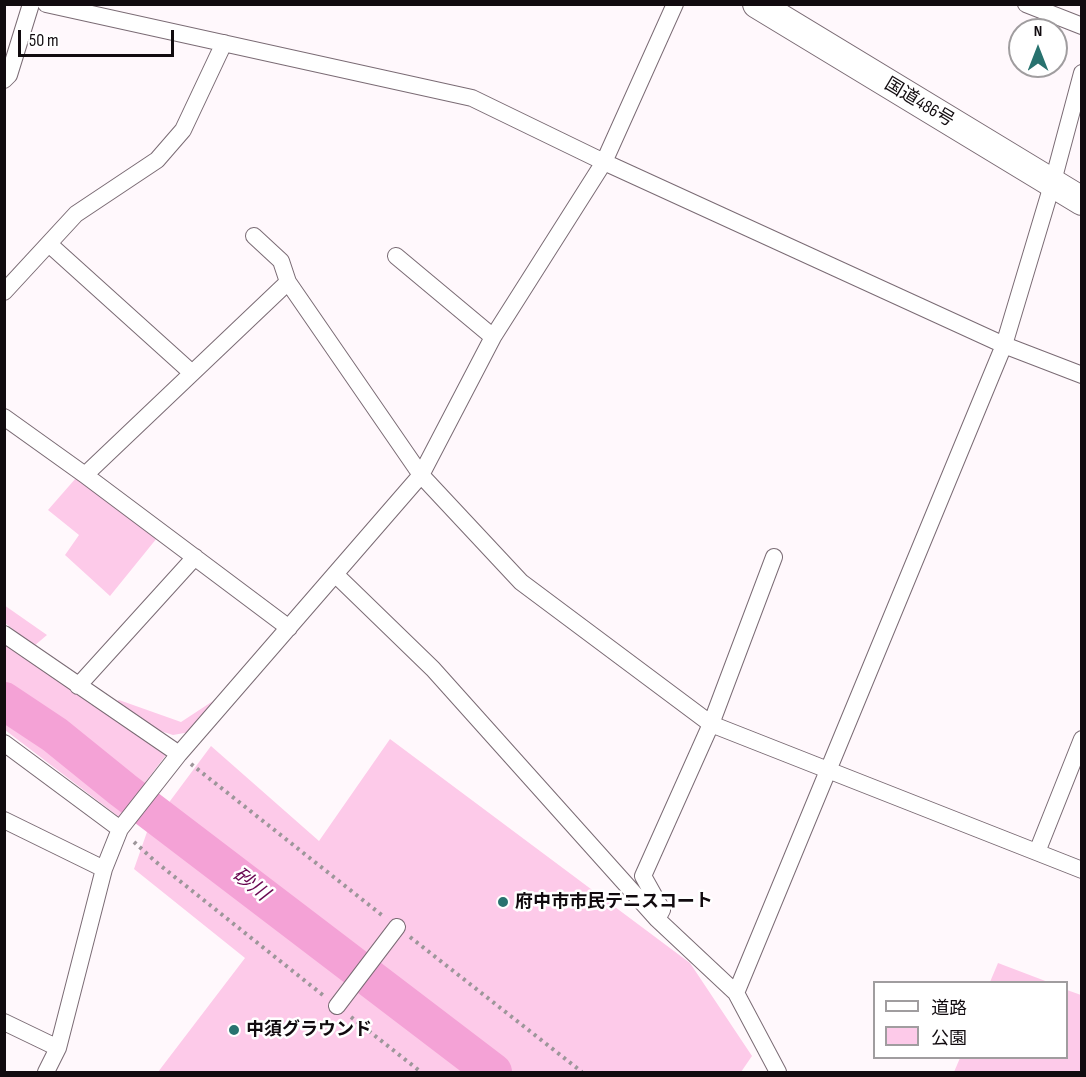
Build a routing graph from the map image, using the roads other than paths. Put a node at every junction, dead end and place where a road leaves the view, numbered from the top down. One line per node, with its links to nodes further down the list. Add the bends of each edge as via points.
1 (31, 4): 9 (street, via 9,75)
2 (46, 4): 7 (street)
3 (675, 4): 10 (street)
4 (758, 4): 11 (highway, 国道486号)
5 (1026, 4): 6 (street)
6 (1082, 26)
7 (224, 43): 10 (street, via 472,98); 14 (street, via 183,130 157,160 76,214)
8 (1082, 73): 11 (street)
9 (4, 80)
10 (604, 162): 18 (street); 19 (street)
11 (1052, 185): 12 (highway, 国道486号); 19 (street)
12 (1082, 201)
13 (254, 236): 16 (street, via 281,261)
14 (49, 244): 17 (street); 20 (street)
15 (396, 256): 18 (street)
16 (288, 282): 20 (street); 24 (street)
17 (4, 292)
18 (494, 337): 24 (street)
19 (1004, 345): 21 (street); 35 (street)
20 (192, 373): 23 (street)
21 (1082, 375)
22 (4, 417): 23 (street)
23 (85, 475): 25 (street)
24 (421, 476): 27 (street); 31 (street, via 521,582)
25 (195, 557): 28 (street); 30 (street)
26 (774, 557): 31 (street)
27 (335, 574): 28 (street); 41 (street, via 433,669)
28 (289, 628): 34 (street)
29 (4, 634): 30 (street)
30 (78, 686): 34 (street)
31 (711, 724): 35 (street); 41 (street, via 643,876 662,910)
32 (1082, 739): 38 (street)
33 (4, 743): 37 (street)
34 (179, 754): 37 (street)
35 (827, 770): 38 (street); 43 (street)
36 (4, 820): 39 (street)
37 (120, 829): 39 (street)
38 (1037, 852): 40 (street)
39 (104, 869): 46 (street)
40 (1082, 870)
41 (657, 919): 43 (street)
42 (397, 927): 44 (street)
43 (736, 993): 48 (street)
44 (337, 1006)
45 (4, 1022): 46 (street)
46 (58, 1048): 47 (street)
47 (46, 1072)
48 (778, 1072)

